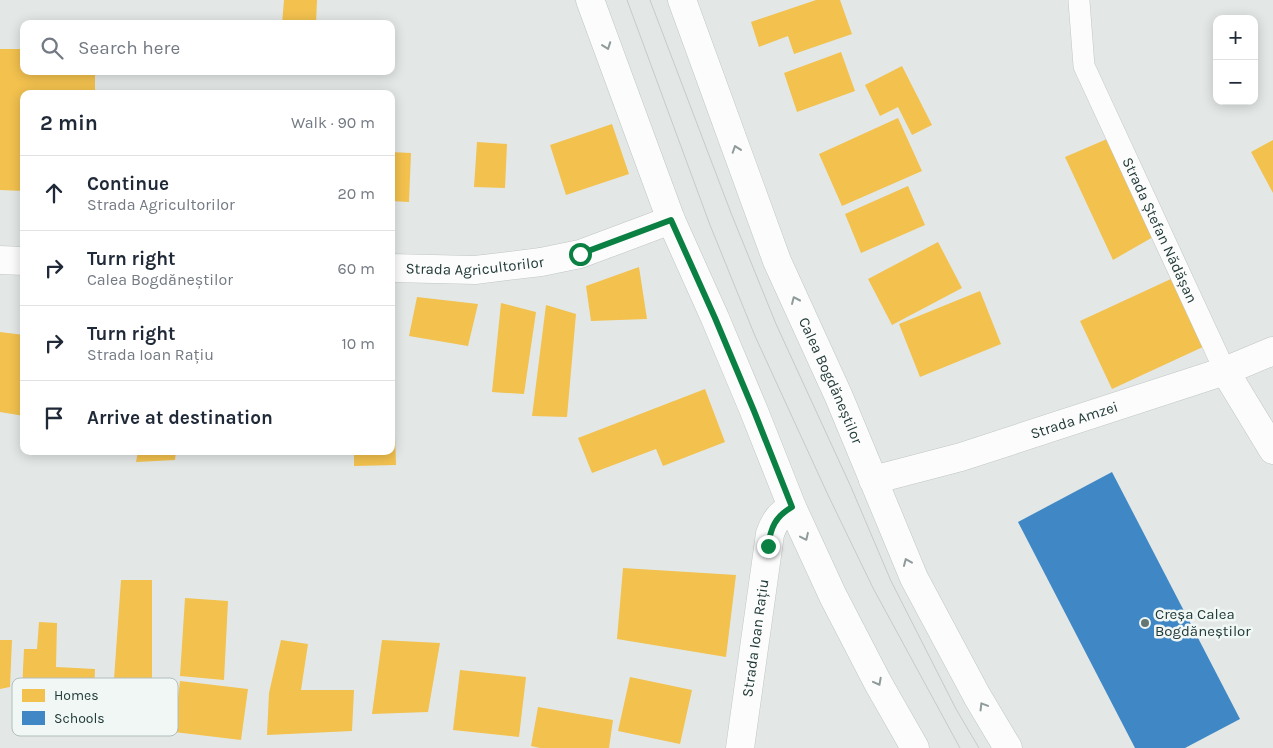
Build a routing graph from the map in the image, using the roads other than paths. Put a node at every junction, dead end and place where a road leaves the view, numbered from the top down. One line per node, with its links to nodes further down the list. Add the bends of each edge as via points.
1 (590, 0): 4 (main road, one-way to 4)
2 (682, 0): 11 (main road, Calea Bogdăneștilor, one-way to 2, via 777,261)
3 (1079, 0): 9 (lane, Strada Ștefan Nădășan, via 1084,66)
4 (671, 220): 7 (main road, Strada Agricultorilor, via 580,254 541,262 476,270); 12 (main road)
5 (0, 260): 6 (main road)
6 (20, 261)
7 (395, 268)
8 (1273, 351): 9 (main road, Strada Amzei)
9 (1225, 371): 10 (main road, Strada Ștefan Nădășan); 11 (main road, Strada Amzei, via 961,457)
10 (1273, 450)
11 (873, 480): 15 (main road, Calea Bogdăneștilor, one-way to 11, via 914,578)
12 (792, 507): 13 (main road, Strada Ioan Rațiu, via 781,513 770,534); 14 (main road, one-way to 14, via 833,596)
13 (740, 748)
14 (915, 748)
15 (1008, 748)

